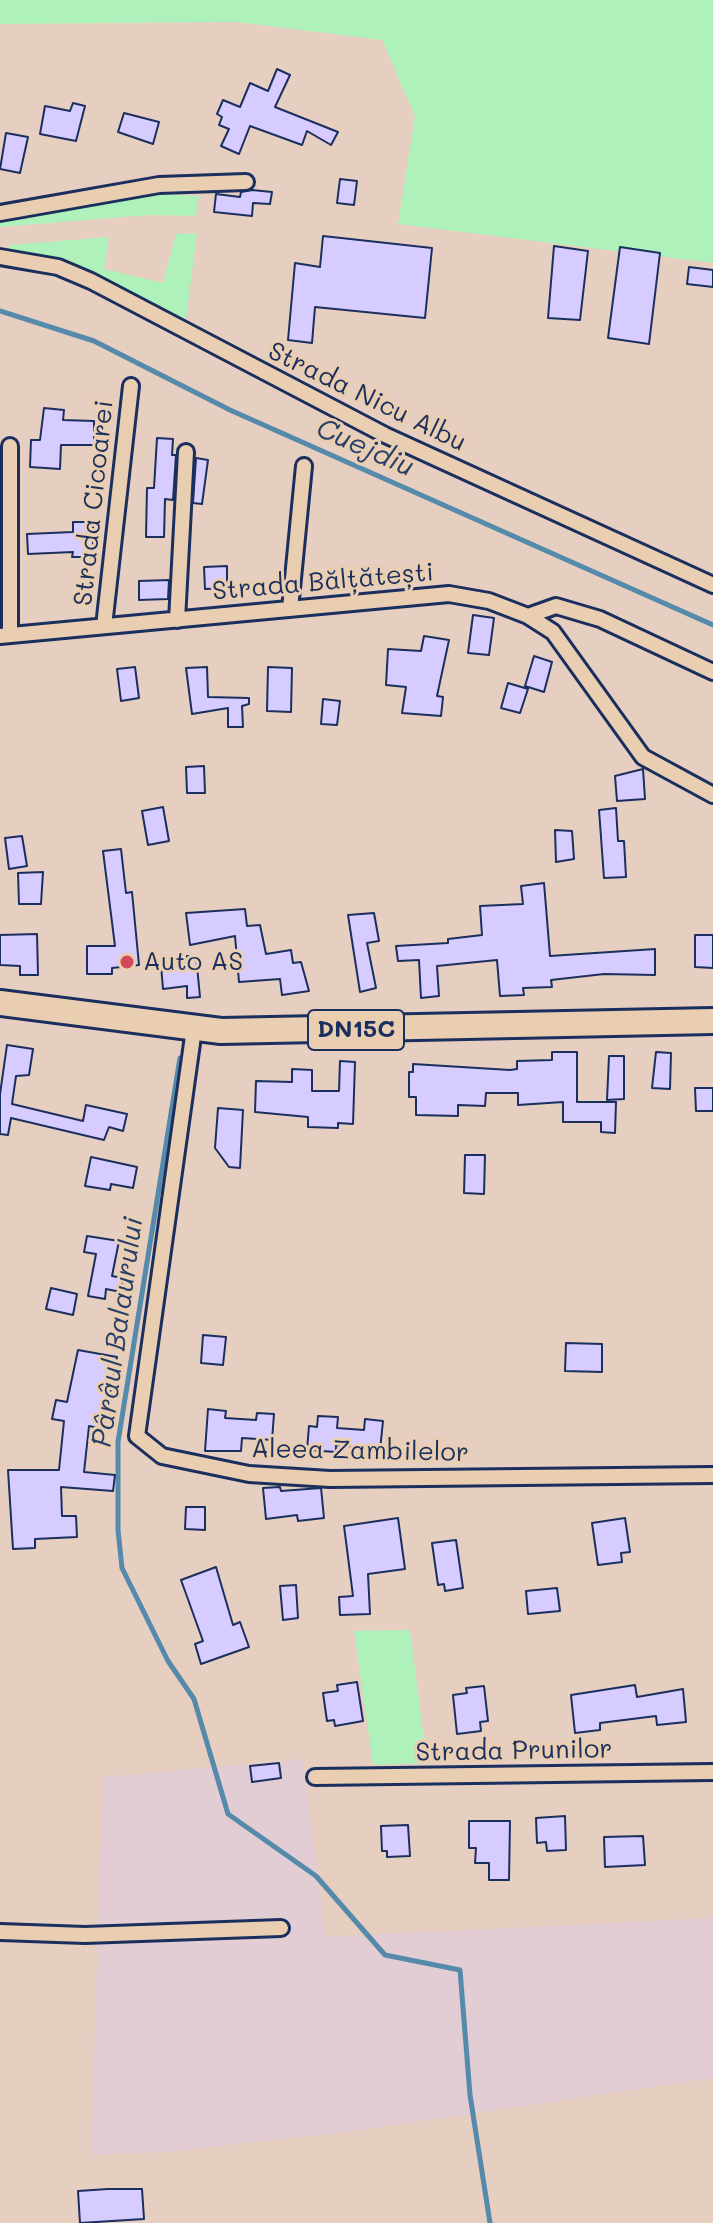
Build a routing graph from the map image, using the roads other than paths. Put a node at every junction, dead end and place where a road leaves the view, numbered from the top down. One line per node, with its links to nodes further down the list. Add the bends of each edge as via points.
1 (246, 182): 2 (street, via 159,185)
2 (0, 213)
3 (0, 257): 8 (street, Strada Nicu Albu, via 58,267 91,281 385,435)
4 (131, 386): 12 (street, Strada Cicoarei)
5 (10, 446): 13 (street)
6 (186, 452): 11 (street)
7 (304, 466): 9 (street)
8 (713, 585)
9 (290, 609): 10 (street, Strada Bălțătești, via 449,594); 11 (street, Strada Bălțătești)
10 (528, 616): 14 (street, via 556,606 600,619); 15 (street, Strada Bălțătești, via 553,632 643,757)
11 (177, 620): 12 (street, Strada Bălțătești)
12 (104, 626): 13 (street, Strada Bălțătești)
13 (5, 636)
14 (713, 672)
15 (713, 795)
16 (0, 1003): 18 (main road, DN15C)
17 (713, 1021): 18 (main road, DN15C)
18 (194, 1029): 19 (street, Aleea Zambilelor, via 137,1436 162,1456 249,1474 330,1479)
19 (713, 1475)
20 (713, 1772): 21 (street, Strada Prunilor)
21 (315, 1777)
22 (281, 1928): 23 (street, via 85,1935)
23 (0, 1932)

